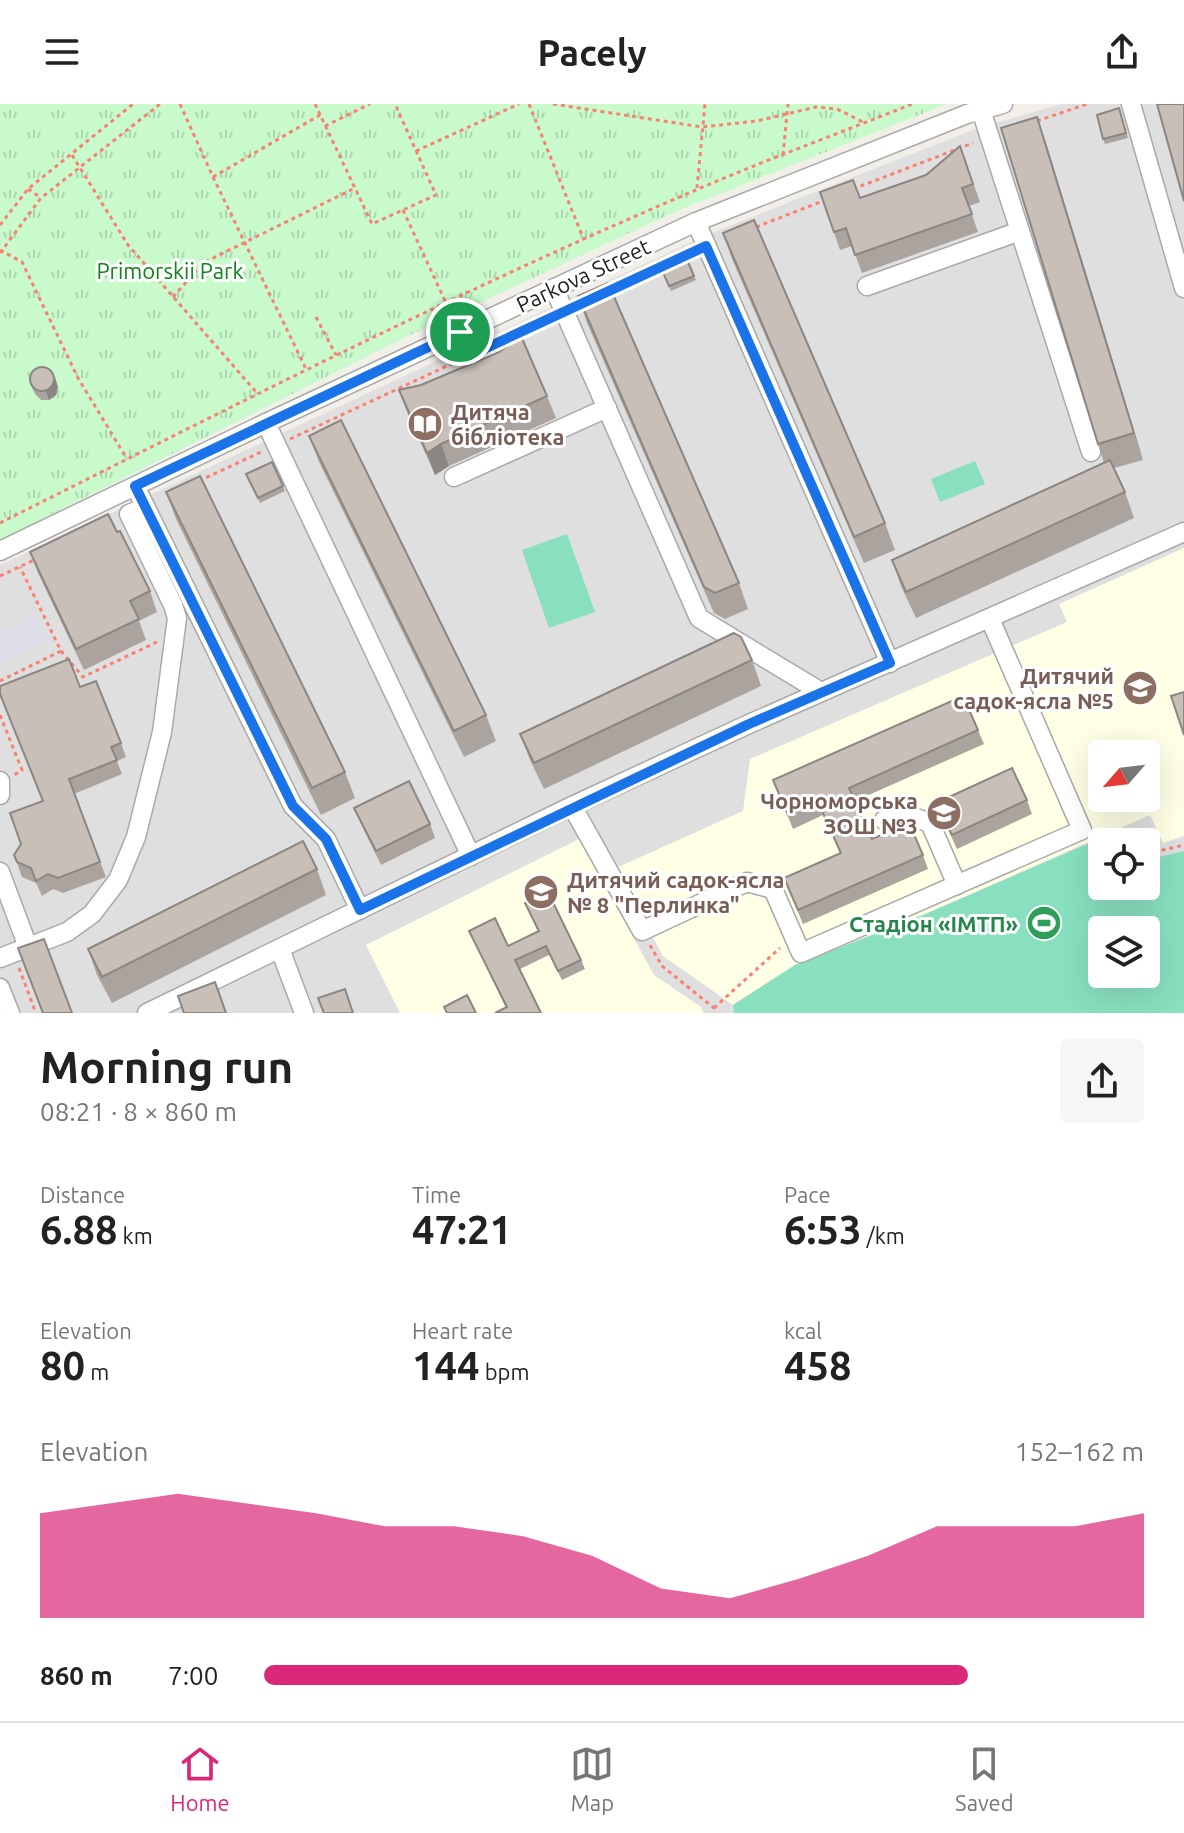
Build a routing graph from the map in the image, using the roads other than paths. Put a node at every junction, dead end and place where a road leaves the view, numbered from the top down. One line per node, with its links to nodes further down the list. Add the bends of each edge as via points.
1 (1003, 104): 3 (street, Parkova Street)
2 (1131, 104): 8 (street)
3 (981, 110): 4 (street, Parkova Street); 5 (street)
4 (696, 222): 7 (street, Parkova Street); 18 (street)
5 (1020, 231): 6 (street); 11 (street)
6 (867, 286)
7 (554, 288): 9 (street); 10 (street, Parkova Street)
8 (1184, 288)
9 (607, 408): 12 (street); 19 (street, via 699,618)
10 (266, 423): 13 (street, Parkova Street); 24 (street)
11 (1091, 452)
12 (454, 477)
13 (135, 486): 14 (street); 16 (street, Parkova Street)
14 (145, 507): 27 (street, via 293,806 326,839); 28 (street, via 129,514 177,618 158,755 126,867 101,904 81,924)
15 (1184, 532): 17 (street)
16 (0, 551)
17 (990, 619): 18 (street); 26 (street, via 1082,830)
18 (890, 663): 19 (street)
19 (821, 692): 22 (street)
20 (0, 782): 21 (street)
21 (0, 795)
22 (572, 806): 24 (street); 26 (street, via 642,931 747,882 773,889 801,953)
23 (884, 820): 26 (street, via 900,812 930,823)
24 (471, 856): 27 (street)
25 (0, 872): 28 (street)
26 (957, 885)
27 (360, 910): 29 (street)
28 (28, 947): 30 (street)
29 (280, 949): 32 (street); 34 (street)
30 (0, 958)
31 (0, 988): 33 (street)
32 (153, 1012)
33 (10, 1013)
34 (304, 1013)

